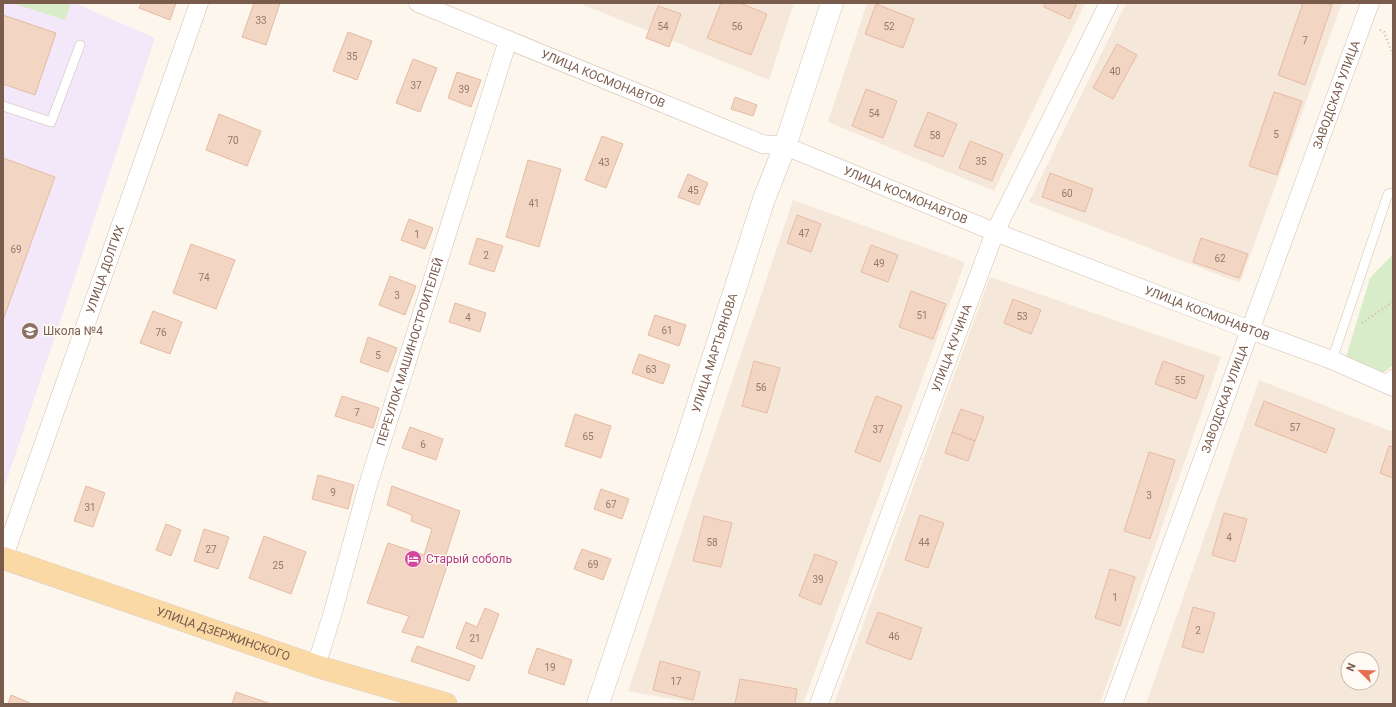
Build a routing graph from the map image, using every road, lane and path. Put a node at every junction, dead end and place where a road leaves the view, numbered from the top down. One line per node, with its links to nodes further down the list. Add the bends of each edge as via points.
1 (199, 3): 17 (street, УЛИЦА ДОЛГИХ)
2 (418, 3): 6 (street, УЛИЦА КОСМОНАВТОВ)
3 (832, 3): 9 (main road, УЛИЦА МАРТЬЯНОВА)
4 (1109, 3): 11 (street, УЛИЦА КУЧИНА)
5 (1370, 3): 13 (street, ЗАВОДСКАЯ УЛИЦА)
6 (508, 40): 9 (street, УЛИЦА КОСМОНАВТОВ, via 762,144); 18 (street, ПЕРЕУЛОК МАШИНОСТРОИТЕЛЕЙ, via 368,485)
7 (80, 46): 8 (lane, via 51,122)
8 (3, 106)
9 (785, 146): 11 (street, УЛИЦА КОСМОНАВТОВ); 20 (main road, УЛИЦА МАРТЬЯНОВА, via 764,198)
10 (1393, 193): 14 (lane, via 1388,194)
11 (995, 232): 13 (street, УЛИЦА КОСМОНАВТОВ); 21 (street, УЛИЦА КУЧИНА)
12 (1393, 302): 14 (path)
13 (1250, 330): 15 (street, УЛИЦА КОСМОНАВТОВ); 22 (street, ЗАВОДСКАЯ УЛИЦА)
14 (1340, 337): 15 (lane)
15 (1332, 360): 16 (street, УЛИЦА КОСМОНАВТОВ)
16 (1389, 381)
17 (3, 559): 18 (main road, УЛИЦА ДЗЕРЖИНСКОГО)
18 (316, 666): 19 (main road, УЛИЦА ДЗЕРЖИНСКОГО)
19 (446, 704)
20 (598, 704)
21 (819, 704)
22 (1113, 704)

